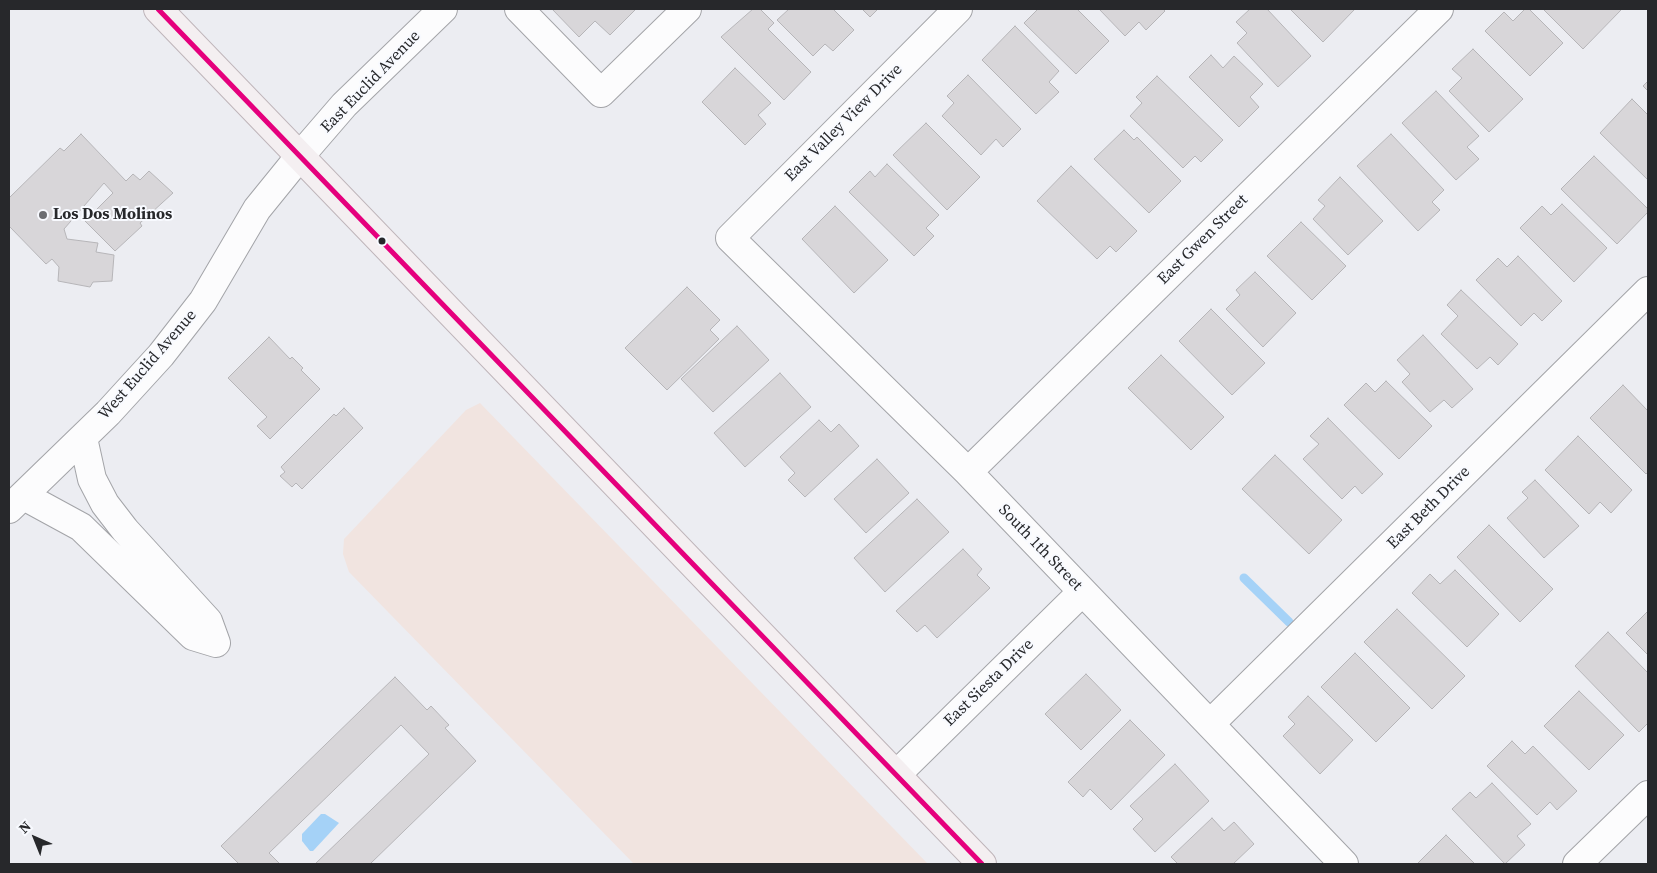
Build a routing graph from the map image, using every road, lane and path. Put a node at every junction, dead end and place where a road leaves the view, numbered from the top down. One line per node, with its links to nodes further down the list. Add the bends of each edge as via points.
1 (158, 9): 7 (main road)
2 (443, 9): 7 (street, East Euclid Avenue, via 344,105)
3 (519, 9): 4 (street, via 601,93)
4 (687, 9)
5 (958, 9): 8 (street, East Valley View Drive)
6 (1439, 9): 11 (street, East Gwen Street)
7 (300, 156): 10 (street, West Euclid Avenue, via 257,209 203,301 154,362); 15 (main road)
8 (730, 238): 11 (street, South 1th Street)
9 (1648, 291): 14 (street, East Beth Drive)
10 (83, 438): 12 (street, West Euclid Avenue); 12 (street, via 92,479 105,504 208,621 216,643 193,636 81,527)
11 (968, 472): 13 (street, South 1th Street)
12 (16, 502)
13 (1082, 592): 14 (street, South 1th Street); 15 (street, East Siesta Drive)
14 (1210, 724): 18 (street, South 1th Street)
15 (897, 774): 17 (main road)
16 (1648, 795): 19 (street)
17 (982, 864)
18 (1344, 864)
19 (1577, 864)

